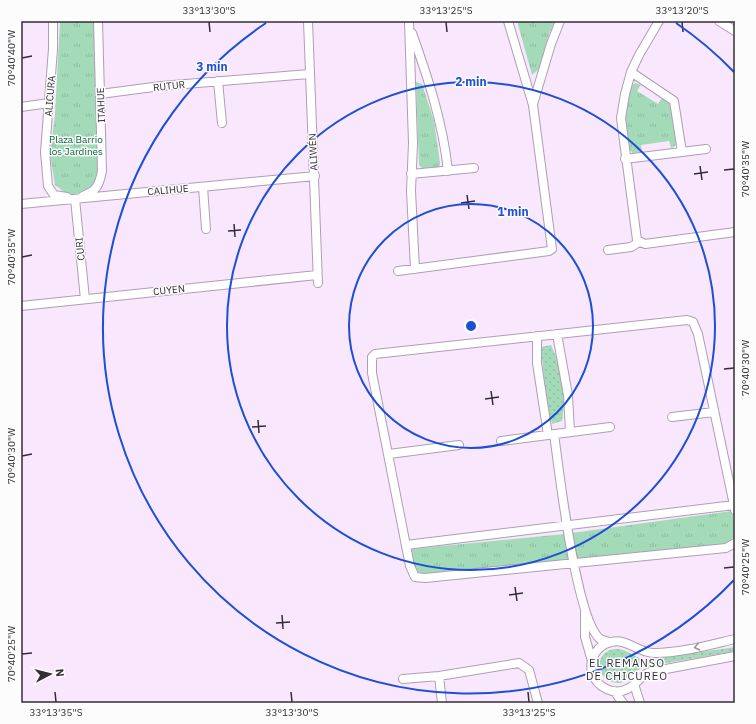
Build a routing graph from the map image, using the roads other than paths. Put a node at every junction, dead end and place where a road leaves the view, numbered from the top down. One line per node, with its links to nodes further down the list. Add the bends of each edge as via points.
1 (53, 21): 14 (street, ALICURA)
2 (98, 21): 13 (street, ITAHUE)
3 (308, 21): 11 (street, ALIWÉN)
4 (508, 21): 15 (street)
5 (560, 21): 15 (street)
6 (659, 21): 10 (street)
7 (718, 21): 9 (street)
8 (409, 23): 22 (street, via 436,106); 23 (street, via 413,143)
9 (735, 31)
10 (631, 72): 19 (street, via 674,101); 20 (street, via 621,118)
11 (309, 74): 12 (street, RUTUR); 24 (street, ALIWÉN)
12 (218, 81): 13 (street, RUTUR); 17 (street)
13 (100, 94): 26 (street, ITAHUE, via 100,181 94,191)
14 (50, 103): 16 (street); 26 (street, ALICURA, via 44,152 48,186 54,195)
15 (533, 105): 32 (street, via 551,250)
16 (21, 107)
17 (222, 123)
18 (706, 149): 19 (street)
19 (682, 152): 20 (street)
20 (625, 159): 30 (street, via 636,237)
21 (474, 168): 22 (street)
22 (448, 171): 23 (street)
23 (411, 174): 32 (street)
24 (315, 176): 25 (street, CALIHUE); 34 (street, ALIWÉN)
25 (203, 187): 26 (street, CALIHUE); 28 (street)
26 (74, 199): 27 (street, CALIHUE); 36 (street, CURI)
27 (21, 204)
28 (206, 229)
29 (735, 232): 30 (street, via 645,244)
30 (639, 242): 31 (street, via 631,247)
31 (608, 250)
32 (415, 269): 33 (street)
33 (398, 271)
34 (317, 275): 35 (street, ALIWÉN); 36 (street, CUYEN)
35 (318, 284)
36 (85, 299): 37 (street, CUYEN)
37 (21, 306)
38 (556, 334): 39 (street); 40 (street, via 688,320 693,322 698,334); 43 (street, via 568,395)
39 (537, 336): 44 (street, via 537,363); 47 (street, via 375,354 372,357 372,373)
40 (714, 412): 41 (street); 48 (street)
41 (672, 417)
42 (610, 427): 43 (street)
43 (570, 432): 44 (street)
44 (551, 434): 45 (street); 49 (street)
45 (501, 441)
46 (459, 446): 47 (street)
47 (389, 454): 51 (street)
48 (734, 508): 49 (street)
49 (567, 526): 51 (street); 52 (street)
50 (735, 543): 52 (street, via 726,548)
51 (406, 545): 52 (street, via 412,574 419,578)
52 (574, 562): 53 (street)
53 (585, 611): 55 (street, via 598,636); 57 (street, via 585,637)
54 (735, 639): 55 (street, one-way to 55, via 655,653 641,651 622,641)
55 (609, 642): 57 (street, via 598,649)
56 (735, 656): 60 (street, via 650,672 642,675)
57 (592, 661): 61 (street, via 596,681)
58 (439, 676): 59 (street); 62 (street); 63 (street, via 522,663 531,674)
59 (403, 679)
60 (634, 684): 61 (street, via 624,690); 65 (street)
61 (614, 691): 64 (street)
62 (442, 703)
63 (538, 703)
64 (623, 703)
65 (640, 703)

